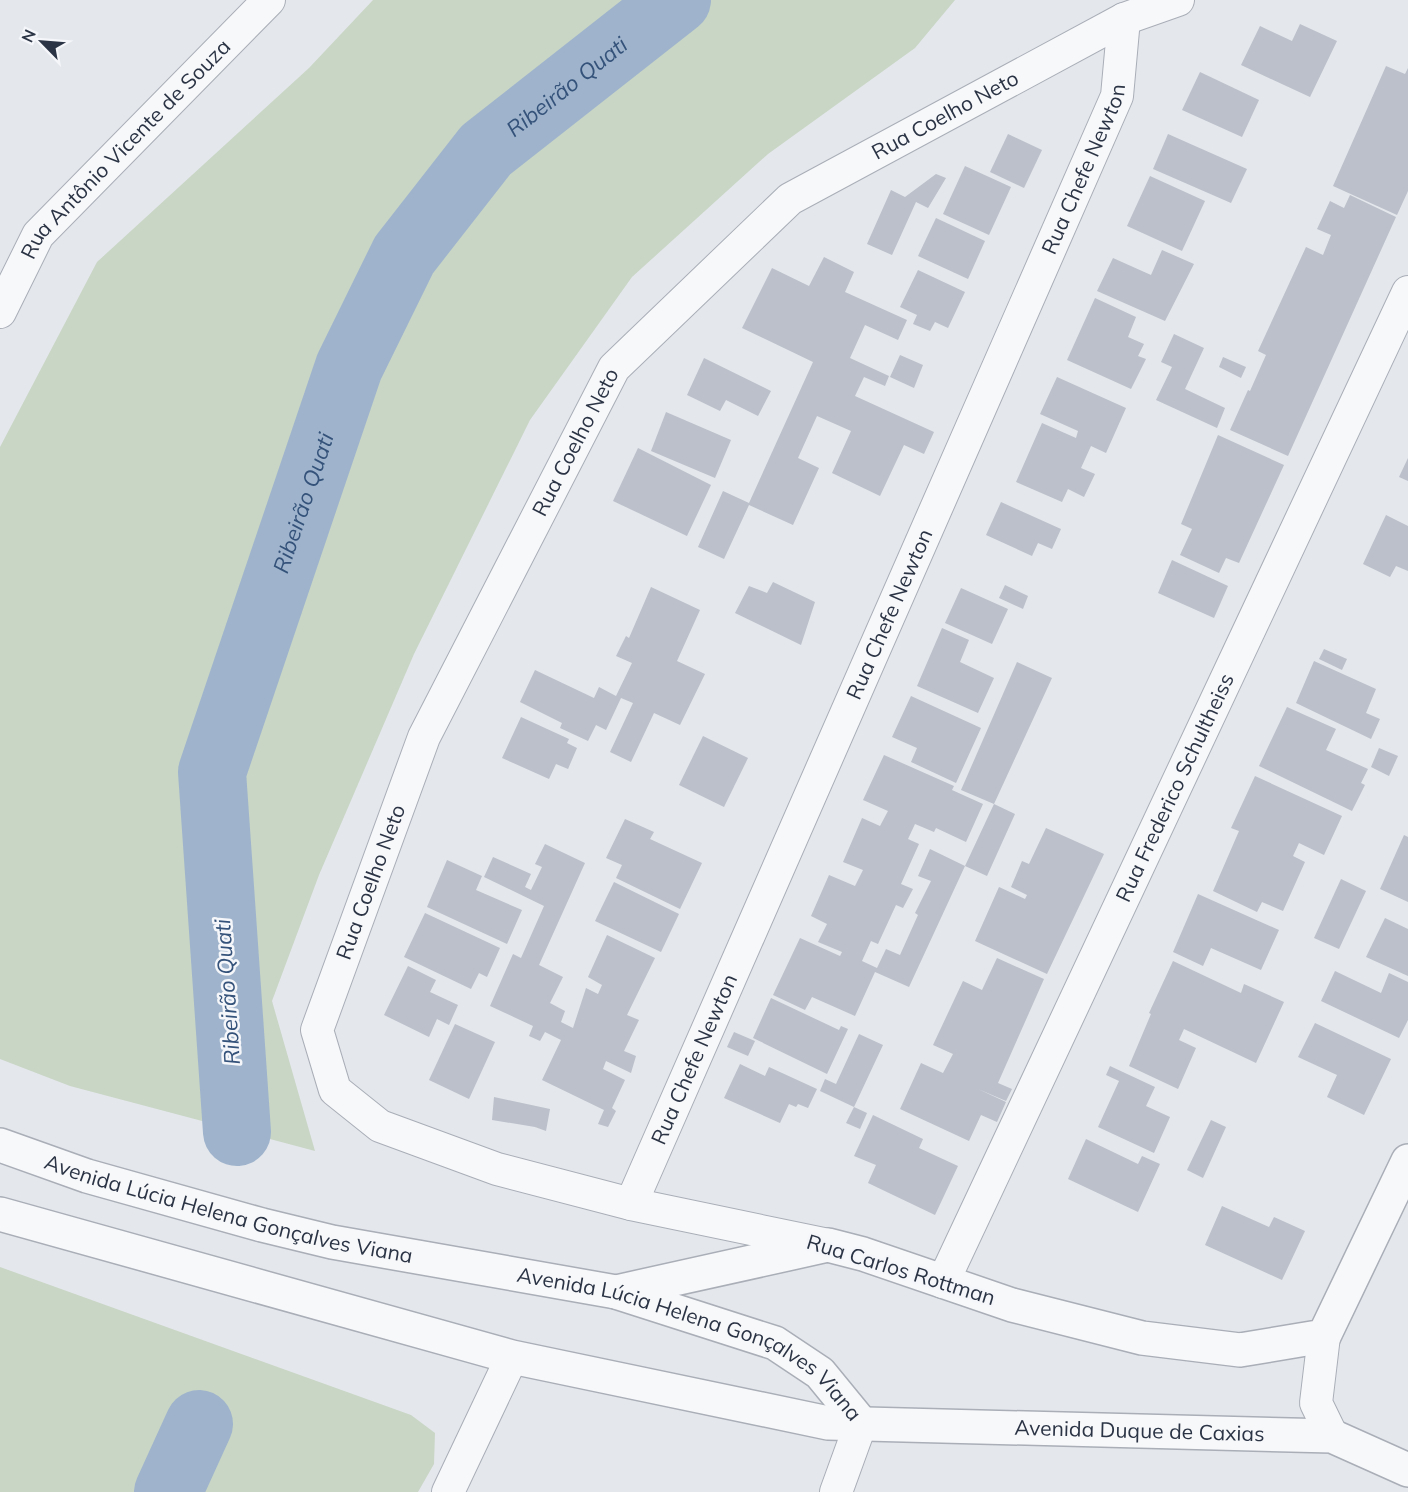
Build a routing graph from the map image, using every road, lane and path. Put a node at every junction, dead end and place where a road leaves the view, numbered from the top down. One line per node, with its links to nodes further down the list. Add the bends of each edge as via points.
1 (269, 0): 5 (street, Rua Antônio Vicente de Souza, via 38,235)
2 (1178, 0): 3 (street, Rua Coelho Neto)
3 (1124, 19): 6 (street, Rua Coelho Neto, via 790,199 614,368 424,736 317,1029 334,1090); 9 (street, Rua Chefe Newton, via 1117,96)
4 (1408, 292): 12 (street, Rua Frederico Schultheiss)
5 (0, 312)
6 (380, 1126): 9 (street, Rua Carlos Rottman, via 497,1169)
7 (0, 1145): 13 (street, Avenida Lúcia Helena Gonçalves Viana, via 87,1176 332,1242)
8 (1408, 1161): 14 (street)
9 (631, 1204): 11 (street, Rua Carlos Rottman)
10 (0, 1214): 15 (street, Avenida Lúcia Helena Gonçalves Viana)
11 (828, 1245): 12 (street, Rua Carlos Rottman); 13 (street)
12 (943, 1282): 14 (street, Rua Carlos Rottman, via 1012,1305 1142,1338 1240,1350)
13 (616, 1292): 16 (street, Avenida Lúcia Helena Gonçalves Viana, via 775,1343 820,1373)
14 (1324, 1336): 17 (street, via 1316,1403)
15 (512, 1357): 16 (street, Avenida Lúcia Helena Gonçalves Viana, via 828,1423); 19 (street)
16 (861, 1423): 17 (street, Avenida Duque de Caxias); 20 (street)
17 (1332, 1436): 18 (street, Avenida Duque de Caxias)
18 (1408, 1470)
19 (448, 1492)
20 (836, 1492)

